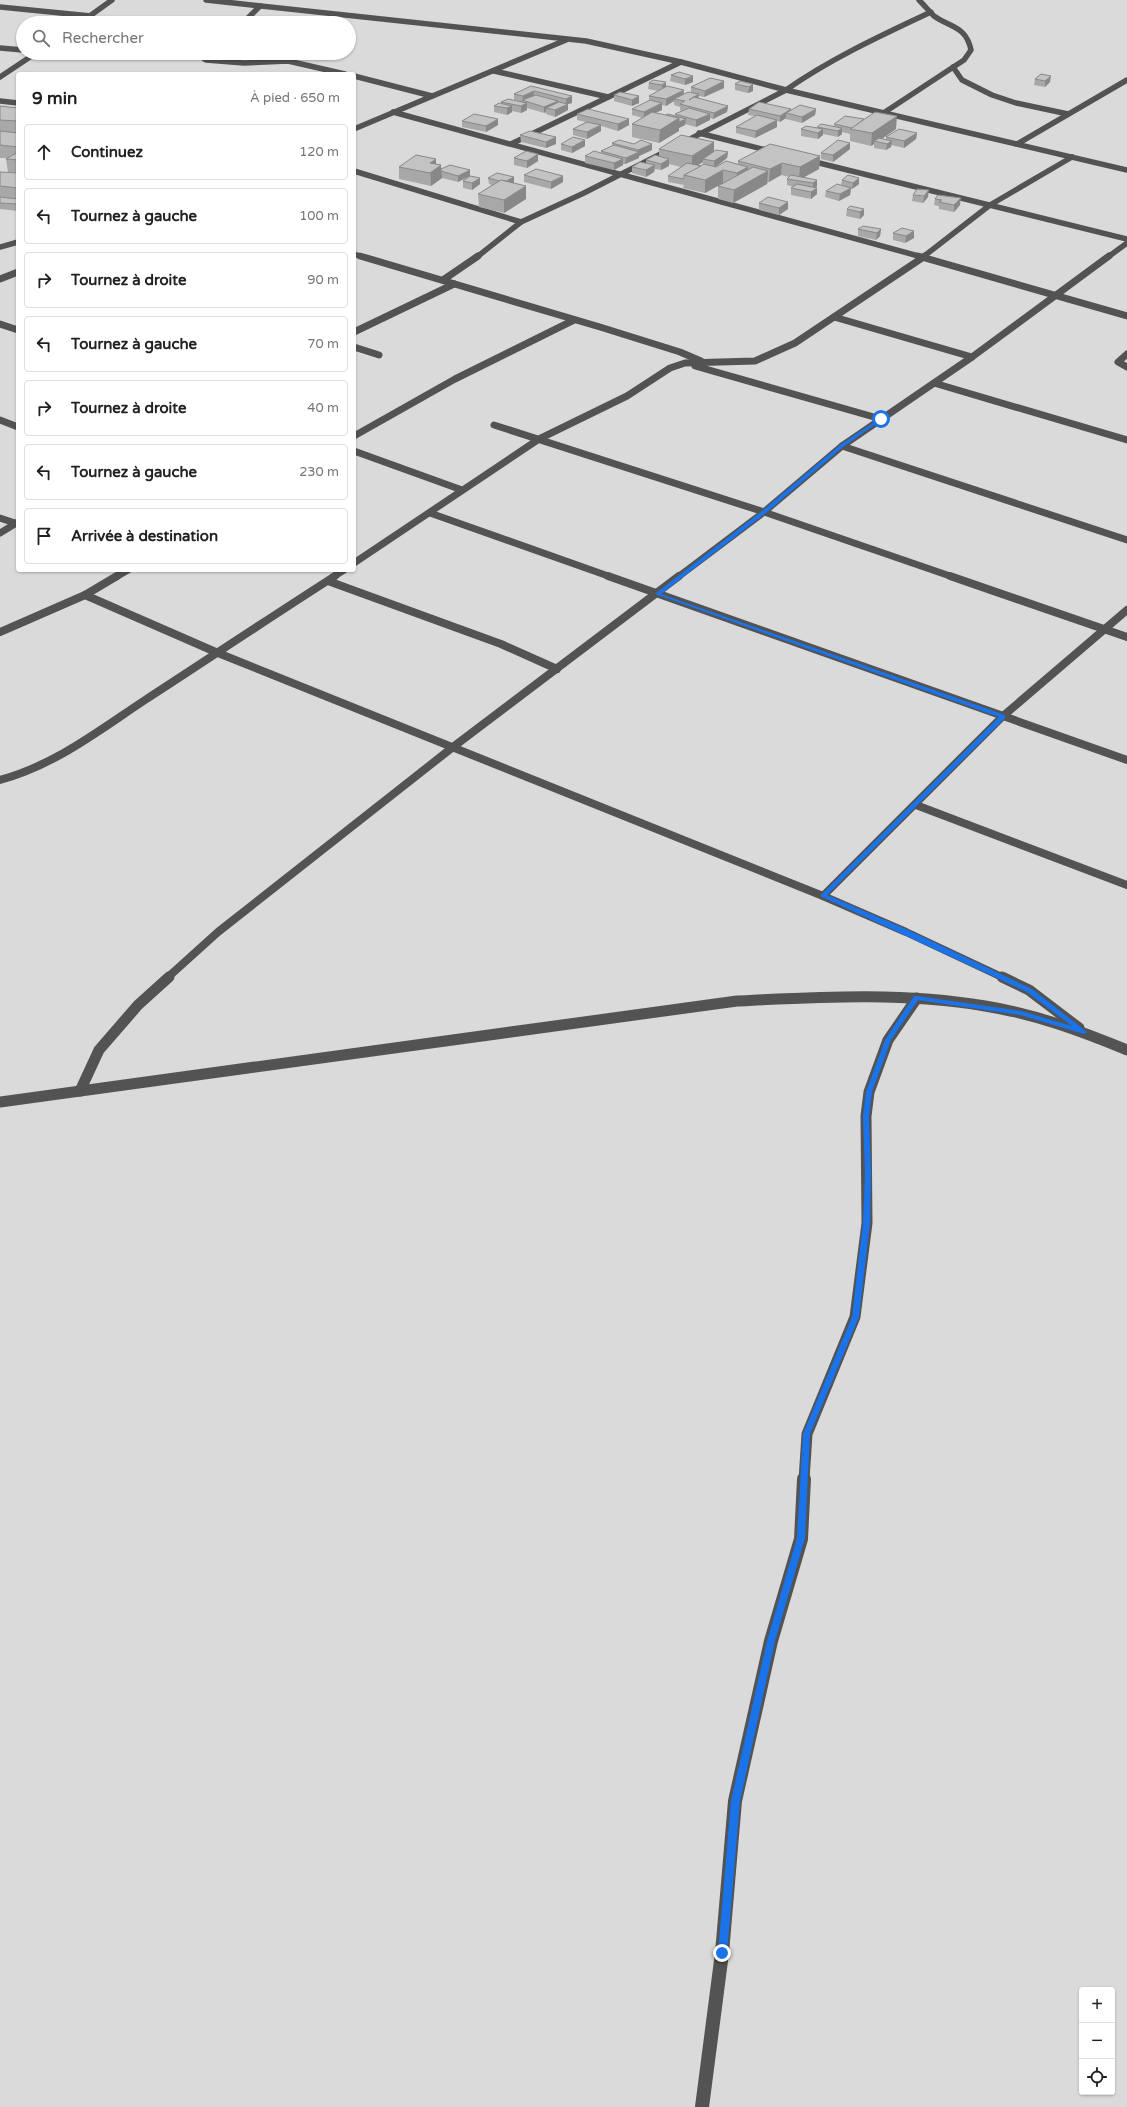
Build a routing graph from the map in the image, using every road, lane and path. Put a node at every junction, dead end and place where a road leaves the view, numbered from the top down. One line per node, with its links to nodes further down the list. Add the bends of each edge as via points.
1 (112, 0): 7 (street)
2 (206, 0): 4 (street)
3 (919, 0): 6 (street)
4 (260, 6): 8 (street); 9 (street)
5 (0, 7): 7 (street)
6 (931, 12): 17 (street, via 959,28 970,41 969,55); 23 (street, via 812,72)
7 (90, 16)
8 (250, 16)
9 (353, 16)
10 (356, 16): 11 (street)
11 (568, 39): 16 (street); 18 (street)
12 (0, 48): 13 (street)
13 (16, 49)
14 (25, 60): 20 (street)
15 (206, 60): 19 (street, via 244,63 288,61)
16 (681, 62): 23 (street); 25 (street)
17 (953, 67): 29 (street); 30 (street, via 962,80 992,95)
18 (494, 71): 24 (street); 25 (street)
19 (335, 72)
20 (0, 76)
21 (356, 77): 24 (street)
22 (1127, 80): 30 (street)
23 (786, 90): 29 (street); 32 (street)
24 (432, 96): 28 (street)
25 (608, 97): 33 (street)
26 (0, 101): 27 (street)
27 (16, 103)
28 (393, 112): 31 (street); 33 (street)
29 (885, 112): 34 (street)
30 (1068, 114): 34 (street)
31 (356, 128)
32 (699, 133): 35 (street); 40 (street)
33 (511, 144): 40 (street)
34 (1017, 144): 36 (street)
35 (783, 154)
36 (1072, 157): 38 (street); 41 (street)
37 (798, 158): 41 (street)
38 (1127, 170)
39 (356, 172): 42 (street)
40 (622, 174): 42 (street); 48 (street)
41 (990, 205): 43 (street); 48 (street)
42 (521, 222): 51 (street)
43 (1127, 238)
44 (16, 243): 46 (street)
45 (1127, 243): 53 (street)
46 (0, 247)
47 (356, 255): 51 (street)
48 (923, 257): 53 (street); 55 (street)
49 (16, 273): 50 (street)
50 (0, 279)
51 (443, 280): 52 (street)
52 (454, 284): 56 (street); 59 (street)
53 (1055, 294): 54 (street); 63 (street)
54 (1127, 316)
55 (834, 317): 63 (street); 65 (street, via 795,343 755,361)
56 (574, 320): 65 (street, via 680,352); 72 (street, via 455,379)
57 (0, 324): 58 (street)
58 (16, 329)
59 (356, 331)
60 (356, 348): 62 (street)
61 (1127, 354): 66 (street, via 1118,362)
62 (379, 355)
63 (972, 357): 67 (street)
64 (685, 363): 65 (street); 68 (street); 73 (street, via 660,373 627,396)
65 (704, 363)
66 (1127, 367)
67 (934, 383): 68 (street); 74 (street)
68 (881, 419): 75 (street)
69 (0, 420): 71 (street)
70 (494, 424): 73 (street)
71 (16, 426)
72 (356, 435)
73 (539, 439): 77 (street); 78 (street)
74 (1127, 440)
75 (842, 446): 78 (street); 84 (street)
76 (356, 452): 77 (street)
77 (462, 490): 79 (street)
78 (764, 512): 89 (street); 92 (street)
79 (430, 513): 85 (street); 89 (street)
80 (0, 518): 81 (street)
81 (16, 523)
82 (16, 524): 83 (street)
83 (0, 532)
84 (1127, 540)
85 (356, 562)
86 (125, 572): 90 (street)
87 (341, 572): 88 (street)
88 (328, 581): 95 (street); 96 (street, via 501,644)
89 (657, 594): 96 (street); 97 (street)
90 (85, 595): 93 (street); 95 (street)
91 (1127, 610): 92 (street)
92 (1106, 629): 94 (street); 97 (street)
93 (0, 632)
94 (1127, 636)
95 (218, 653): 98 (street); 100 (street, via 78,746 22,774)
96 (557, 669): 98 (street)
97 (1003, 716): 99 (street); 101 (street)
98 (453, 747): 103 (street); 107 (street, via 218,932 138,1005 99,1050)
99 (1127, 760)
100 (0, 780)
101 (916, 805): 102 (street); 103 (street)
102 (1127, 885)
103 (823, 896): 105 (street, via 1029,990)
104 (917, 998): 105 (street, via 1021,1013); 107 (street, via 866,995 737,1001); 109 (street, via 888,1040 869,1092 866,1116 867,1223 855,1317 807,1434 801,1538 771,1641 736,1801 722,1953)
105 (1084, 1032): 106 (street)
106 (1127, 1050)
107 (80, 1092): 108 (street)
108 (0, 1102)
109 (702, 2107)

